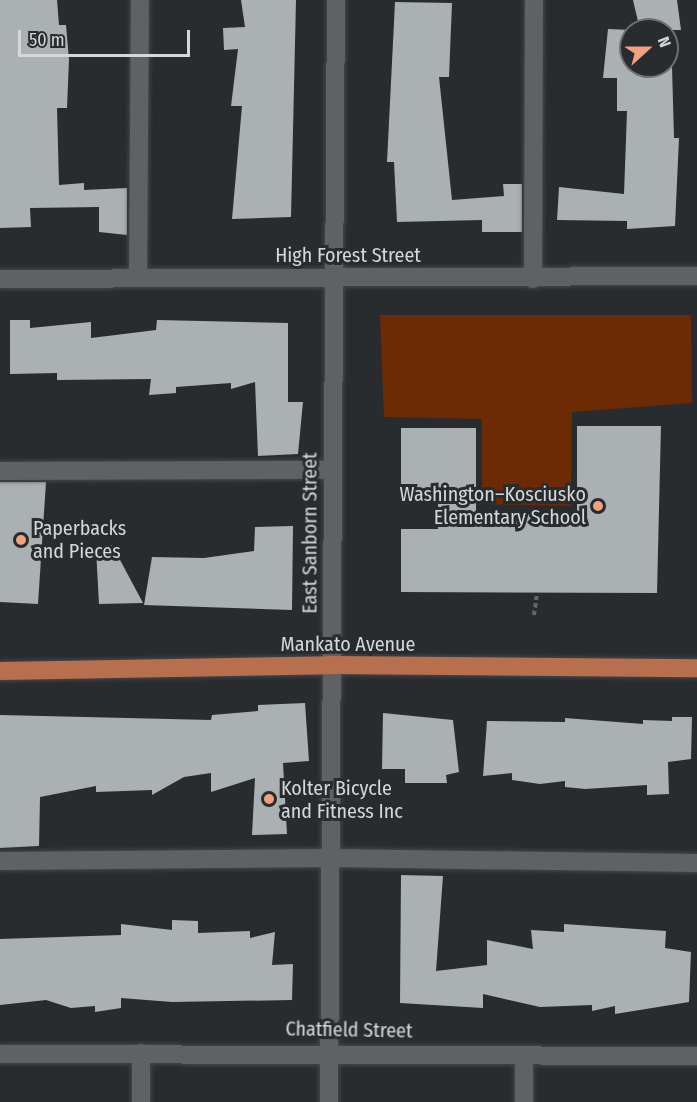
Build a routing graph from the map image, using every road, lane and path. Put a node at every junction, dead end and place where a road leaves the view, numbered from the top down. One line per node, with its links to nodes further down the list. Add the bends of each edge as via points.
1 (140, 0): 5 (street)
2 (336, 0): 6 (street, East Sanborn Street)
3 (534, 0): 8 (street)
4 (697, 276): 8 (street, High Forest Street)
5 (138, 278): 6 (street, High Forest Street); 7 (street, High Forest Street)
6 (335, 278): 8 (street, High Forest Street); 9 (street, East Sanborn Street)
7 (0, 279)
8 (533, 279)
9 (333, 470): 10 (street); 13 (street, East Sanborn Street)
10 (0, 471)
11 (537, 593): 12 (path)
12 (534, 615)
13 (332, 665): 14 (main road, Mankato Avenue); 15 (main road, Mankato Avenue); 16 (street, East Sanborn Street)
14 (697, 668)
15 (0, 671)
16 (331, 858): 17 (street); 18 (street); 19 (street, East Sanborn Street)
17 (0, 861)
18 (697, 863)
19 (329, 1052): 20 (street, Chatfield Street); 22 (street, Chatfield Street); 25 (street, East Sanborn Street)
20 (141, 1053): 21 (street, Chatfield Street); 24 (street)
21 (0, 1054)
22 (524, 1055): 23 (street, Chatfield Street); 26 (street)
23 (697, 1056)
24 (141, 1102)
25 (329, 1102)
26 (524, 1102)

